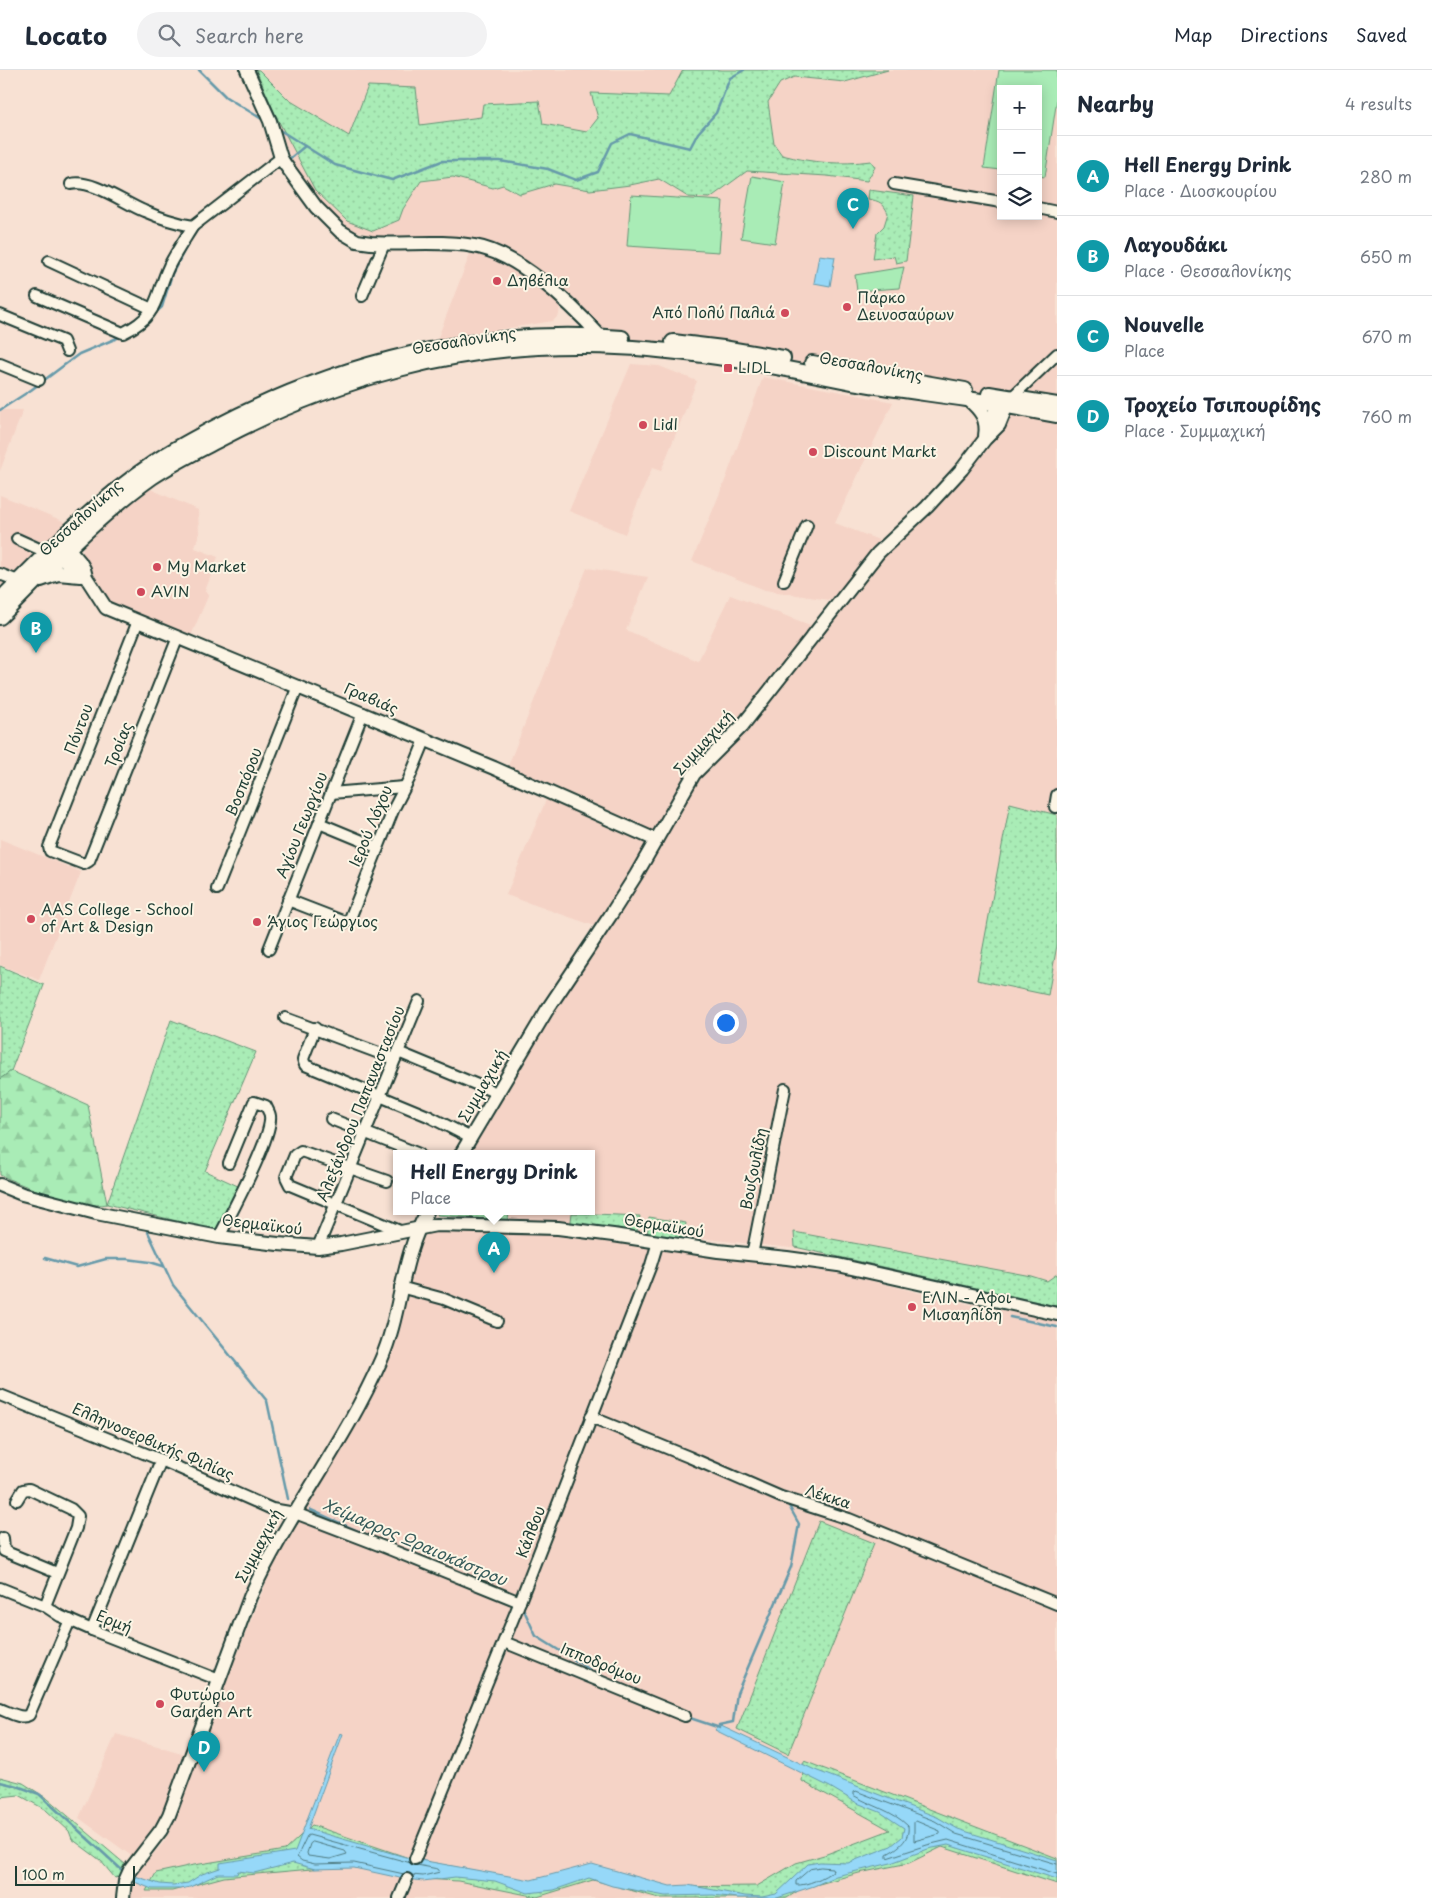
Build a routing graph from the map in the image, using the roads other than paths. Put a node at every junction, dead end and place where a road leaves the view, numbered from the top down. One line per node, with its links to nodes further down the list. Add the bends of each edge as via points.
1 (247, 70): 2 (street, via 270,121)
2 (281, 158): 8 (street); 9 (street, via 316,207 340,232 357,241)
3 (71, 184): 8 (street, via 85,183 143,211)
4 (894, 184): 5 (street)
5 (997, 201)
6 (1042, 209): 7 (street)
7 (1057, 212)
8 (193, 226): 13 (street, via 169,266)
9 (384, 244): 12 (street); 15 (street, via 460,244 496,252 570,305)
10 (49, 262): 13 (street)
11 (38, 296): 13 (street, via 123,333 142,322)
12 (362, 296)
13 (152, 309)
14 (0, 315): 16 (street, via 63,340)
15 (600, 336): 21 (main road, Θεσσαλονίκης, via 723,348); 27 (main road, Θεσσαλονίκης, via 518,337 441,347 308,386 242,414 156,462 110,497)
16 (67, 351)
17 (1057, 354): 21 (street)
18 (0, 364): 19 (street)
19 (39, 380)
20 (969, 399): 21 (main road, Θεσσαλονίκης); 24 (main road, via 985,417); 27 (main road, Θεσσαλονίκης, via 736,360 636,348 524,348 452,358 336,387 250,423 152,477)
21 (1004, 402): 22 (main road); 23 (main road); 24 (street, Συμμαχική)
22 (1057, 405)
23 (1057, 415)
24 (986, 438): 45 (street, Συμμαχική, via 927,507 878,553 742,726 694,774)
25 (807, 525): 31 (street)
26 (17, 539): 27 (street)
27 (59, 549): 29 (street, Γραβιάς, via 72,569); 30 (main road, Θεσσαλονίκης); 32 (main road, Θεσσαλονίκης)
28 (0, 574): 30 (street)
29 (83, 576): 32 (main road, via 58,573); 35 (street, Γραβιάς, via 106,608)
30 (18, 581): 33 (main road, Θεσσαλονίκης)
31 (784, 581)
32 (34, 583): 34 (main road, Θεσσαλονίκης)
33 (0, 600)
34 (0, 617)
35 (138, 621): 36 (street, Γραβιάς); 47 (street, Πόντου, via 49,849)
36 (178, 638): 37 (street, Γραβιάς); 47 (street, Τροίας)
37 (298, 686): 38 (street, Γραβιάς); 48 (street, Βοσπόρου)
38 (363, 714): 39 (street, Γραβιάς); 41 (street, Αγίου Γεωργίου)
39 (425, 740): 40 (street, Ιερού Λόχου); 45 (street, Γραβιάς)
40 (404, 787): 41 (street); 46 (street, Ιερού Λόχου)
41 (331, 793): 44 (street, Αγίου Γεωργίου)
42 (1057, 795): 43 (street)
43 (1056, 807)
44 (319, 823): 46 (street); 49 (street, Αγίου Γεωργίου)
45 (656, 840): 56 (street, Συμμαχική)
46 (377, 847): 49 (street, Ιερού Λόχου, via 349,921)
47 (88, 863)
48 (217, 890)
49 (288, 900): 50 (street, Αγίου Γεωργίου)
50 (268, 948)
51 (419, 1001): 54 (street, Αλεξάνδρου Παπαναστασίου)
52 (285, 1018): 53 (street)
53 (316, 1028): 54 (street); 57 (street, via 303,1062 305,1065)
54 (397, 1055): 56 (street); 57 (street, Αλεξάνδρου Παπαναστασίου)
55 (785, 1089): 74 (street, Βουζουλίδη)
56 (498, 1093): 60 (street, Συμμαχική)
57 (380, 1096): 59 (street, Αλεξάνδρου Παπαναστασίου); 60 (street)
58 (331, 1119): 59 (street)
59 (364, 1133): 61 (street); 64 (street, Αλεξάνδρου Παπαναστασίου)
60 (471, 1138): 62 (street, Συμμαχική)
61 (409, 1150)
62 (464, 1150)
63 (229, 1163): 71 (street, via 254,1102 266,1106 270,1116 269,1129)
64 (350, 1168): 65 (street); 67 (street, Αλεξάνδρου Παπαναστασίου); 67 (street, via 301,1151 295,1155 286,1173 290,1185)
65 (387, 1181)
66 (0, 1184): 71 (street, Θερμαϊκού, via 58,1204)
67 (335, 1205): 70 (street); 73 (street, Αλεξάνδρου Παπαναστασίου)
68 (425, 1215): 69 (street, Συμμαχική)
69 (419, 1227): 70 (street, Θερμαϊκού); 72 (street, Θερμαϊκού, via 558,1228); 75 (street, Συμμαχική)
70 (400, 1231): 73 (street, Θερμαϊκού)
71 (219, 1236): 73 (street, Θερμαϊκού)
72 (658, 1242): 74 (street, Θερμαϊκού); 79 (street, Κάλβου)
73 (318, 1247)
74 (752, 1255): 76 (street, Θερμαϊκού, via 860,1270)
75 (400, 1288): 77 (street, via 444,1299); 82 (street, Συμμαχική, via 381,1360 344,1432)
76 (1057, 1314)
77 (497, 1321)
78 (0, 1395): 80 (street, Ελληνοσερβικής Φιλίας)
79 (591, 1417): 86 (street, Κάλβου); 87 (street, Λέκκα, via 781,1497 849,1519)
80 (161, 1460): 82 (street, Ελληνοσερβικής Φιλίας, via 272,1509); 90 (street)
81 (17, 1500): 84 (street, via 24,1490 29,1489 71,1509 78,1516)
82 (295, 1513): 86 (street, Ελληνοσερβικής Φιλίας); 92 (street, Συμμαχική, via 250,1597)
83 (3, 1538): 84 (street, via 4,1551)
84 (57, 1574): 88 (street)
85 (0, 1588): 88 (street, Ερμή)
86 (520, 1602): 91 (street, Κάλβου)
87 (1057, 1604)
88 (45, 1606): 89 (street, Ερμή)
89 (70, 1620): 90 (street, Ερμή); 93 (street, via 29,1715 20,1716)
90 (92, 1630): 92 (street, Ερμή)
91 (504, 1642): 94 (street, Ιπποδρόμου); 95 (street, Κάλβου)
92 (220, 1680): 97 (street, Συμμαχική, via 169,1815 127,1876)
93 (0, 1709)
94 (685, 1716)
95 (416, 1859)
96 (407, 1879): 98 (street)
97 (123, 1895)
98 (399, 1898)

